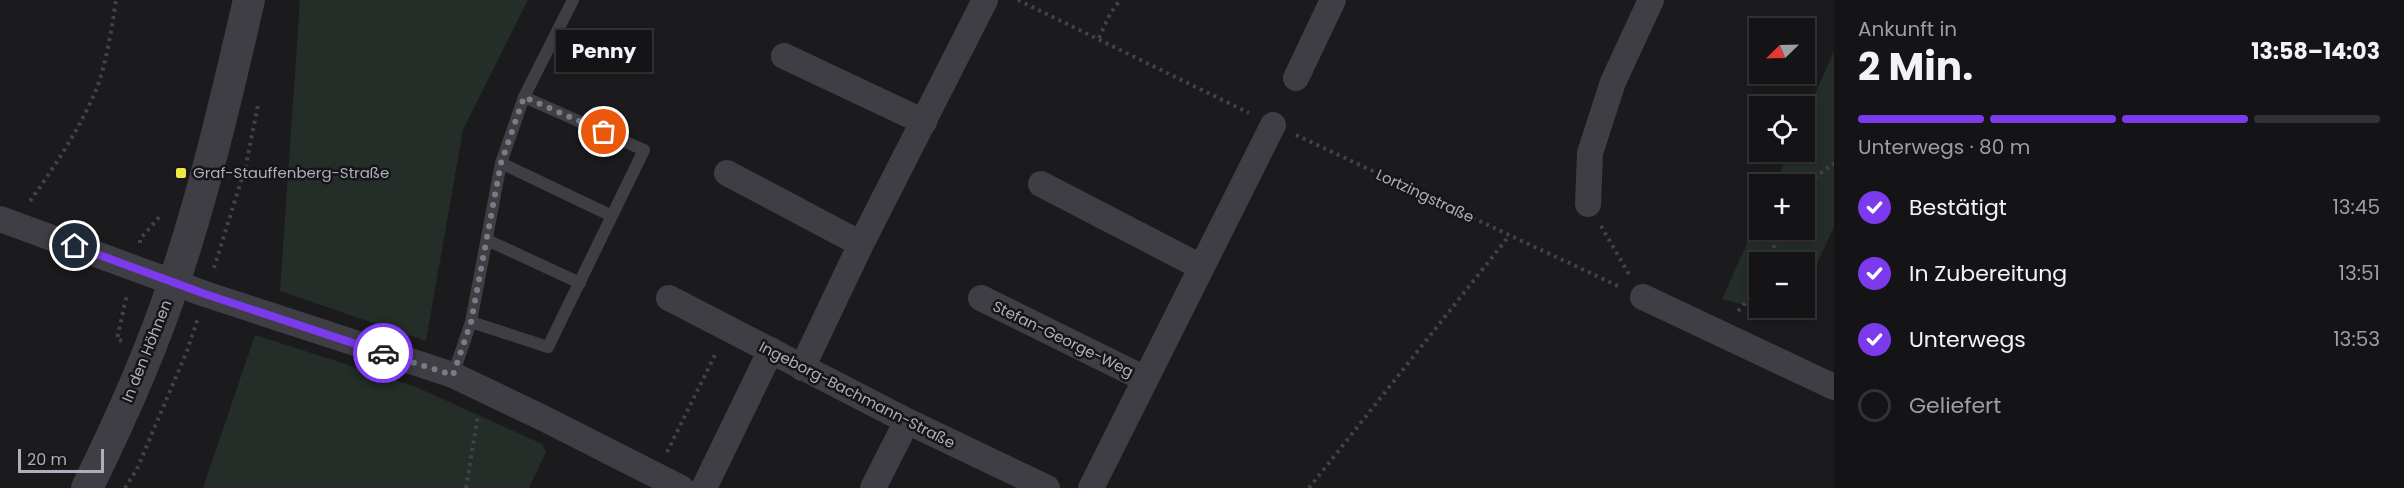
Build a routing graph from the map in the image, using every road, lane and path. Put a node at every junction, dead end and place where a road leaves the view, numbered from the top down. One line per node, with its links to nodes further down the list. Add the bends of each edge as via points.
1 (116, 0): 22 (path, via 96,88 67,149)
2 (249, 0): 27 (street, In den Höhnen, via 222,118)
3 (573, 0): 12 (lane)
4 (985, 0): 13 (street)
5 (1018, 0): 9 (path, Lortzingstraße)
6 (1120, 0): 9 (path)
7 (1334, 0): 11 (street)
8 (1651, 0): 20 (street, via 1612,82 1590,153)
9 (1099, 38): 14 (path, Lortzingstraße)
10 (784, 57): 13 (street)
11 (1296, 78)
12 (524, 97): 15 (lane); 21 (lane, via 644,150)
13 (924, 122): 25 (street)
14 (1273, 125): 23 (path, Lortzingstraße); 26 (street, Stefan-George-Weg)
15 (501, 163): 21 (lane); 24 (lane)
16 (1834, 163): 18 (path)
17 (727, 173): 25 (street)
18 (1815, 179)
19 (1041, 184): 26 (street)
20 (1588, 204): 29 (path)
21 (612, 216): 28 (lane)
22 (7, 221): 27 (street)
23 (1509, 236): 29 (path, Lortzingstraße); 52 (path)
24 (487, 240): 28 (lane); 34 (lane)
25 (861, 244): 37 (street)
26 (1201, 267): 39 (street, Stefan-George-Weg)
27 (174, 282): 38 (street); 45 (street, In den Höhnen, via 149,350)
28 (580, 283): 34 (lane, via 548,347)
29 (1643, 297): 40 (street)
30 (669, 298): 35 (street, Ingeborg-Bachmann-Straße)
31 (981, 298): 39 (street, Stefan-George-Weg)
32 (1749, 298): 33 (path)
33 (1738, 311)
34 (471, 322): 38 (lane)
35 (728, 328): 36 (street, Ingeborg-Bachmann-Straße); 43 (path)
36 (771, 350): 37 (street, Ingeborg-Bachmann-Straße); 48 (street)
37 (802, 368): 42 (street, Ingeborg-Bachmann-Straße)
38 (453, 375): 41 (street)
39 (1145, 379): 51 (street, Stefan-George-Weg)
40 (1834, 387)
41 (483, 388): 43 (street); 46 (path)
42 (907, 421): 44 (street, Ingeborg-Bachmann-Straße); 49 (street)
43 (655, 476): 47 (street)
44 (1016, 482): 50 (street, Ingeborg-Bachmann-Straße)
45 (87, 488)
46 (466, 488)
47 (681, 488)
48 (704, 488)
49 (873, 488)
50 (1047, 488)
51 (1091, 488)
52 (1309, 488)

